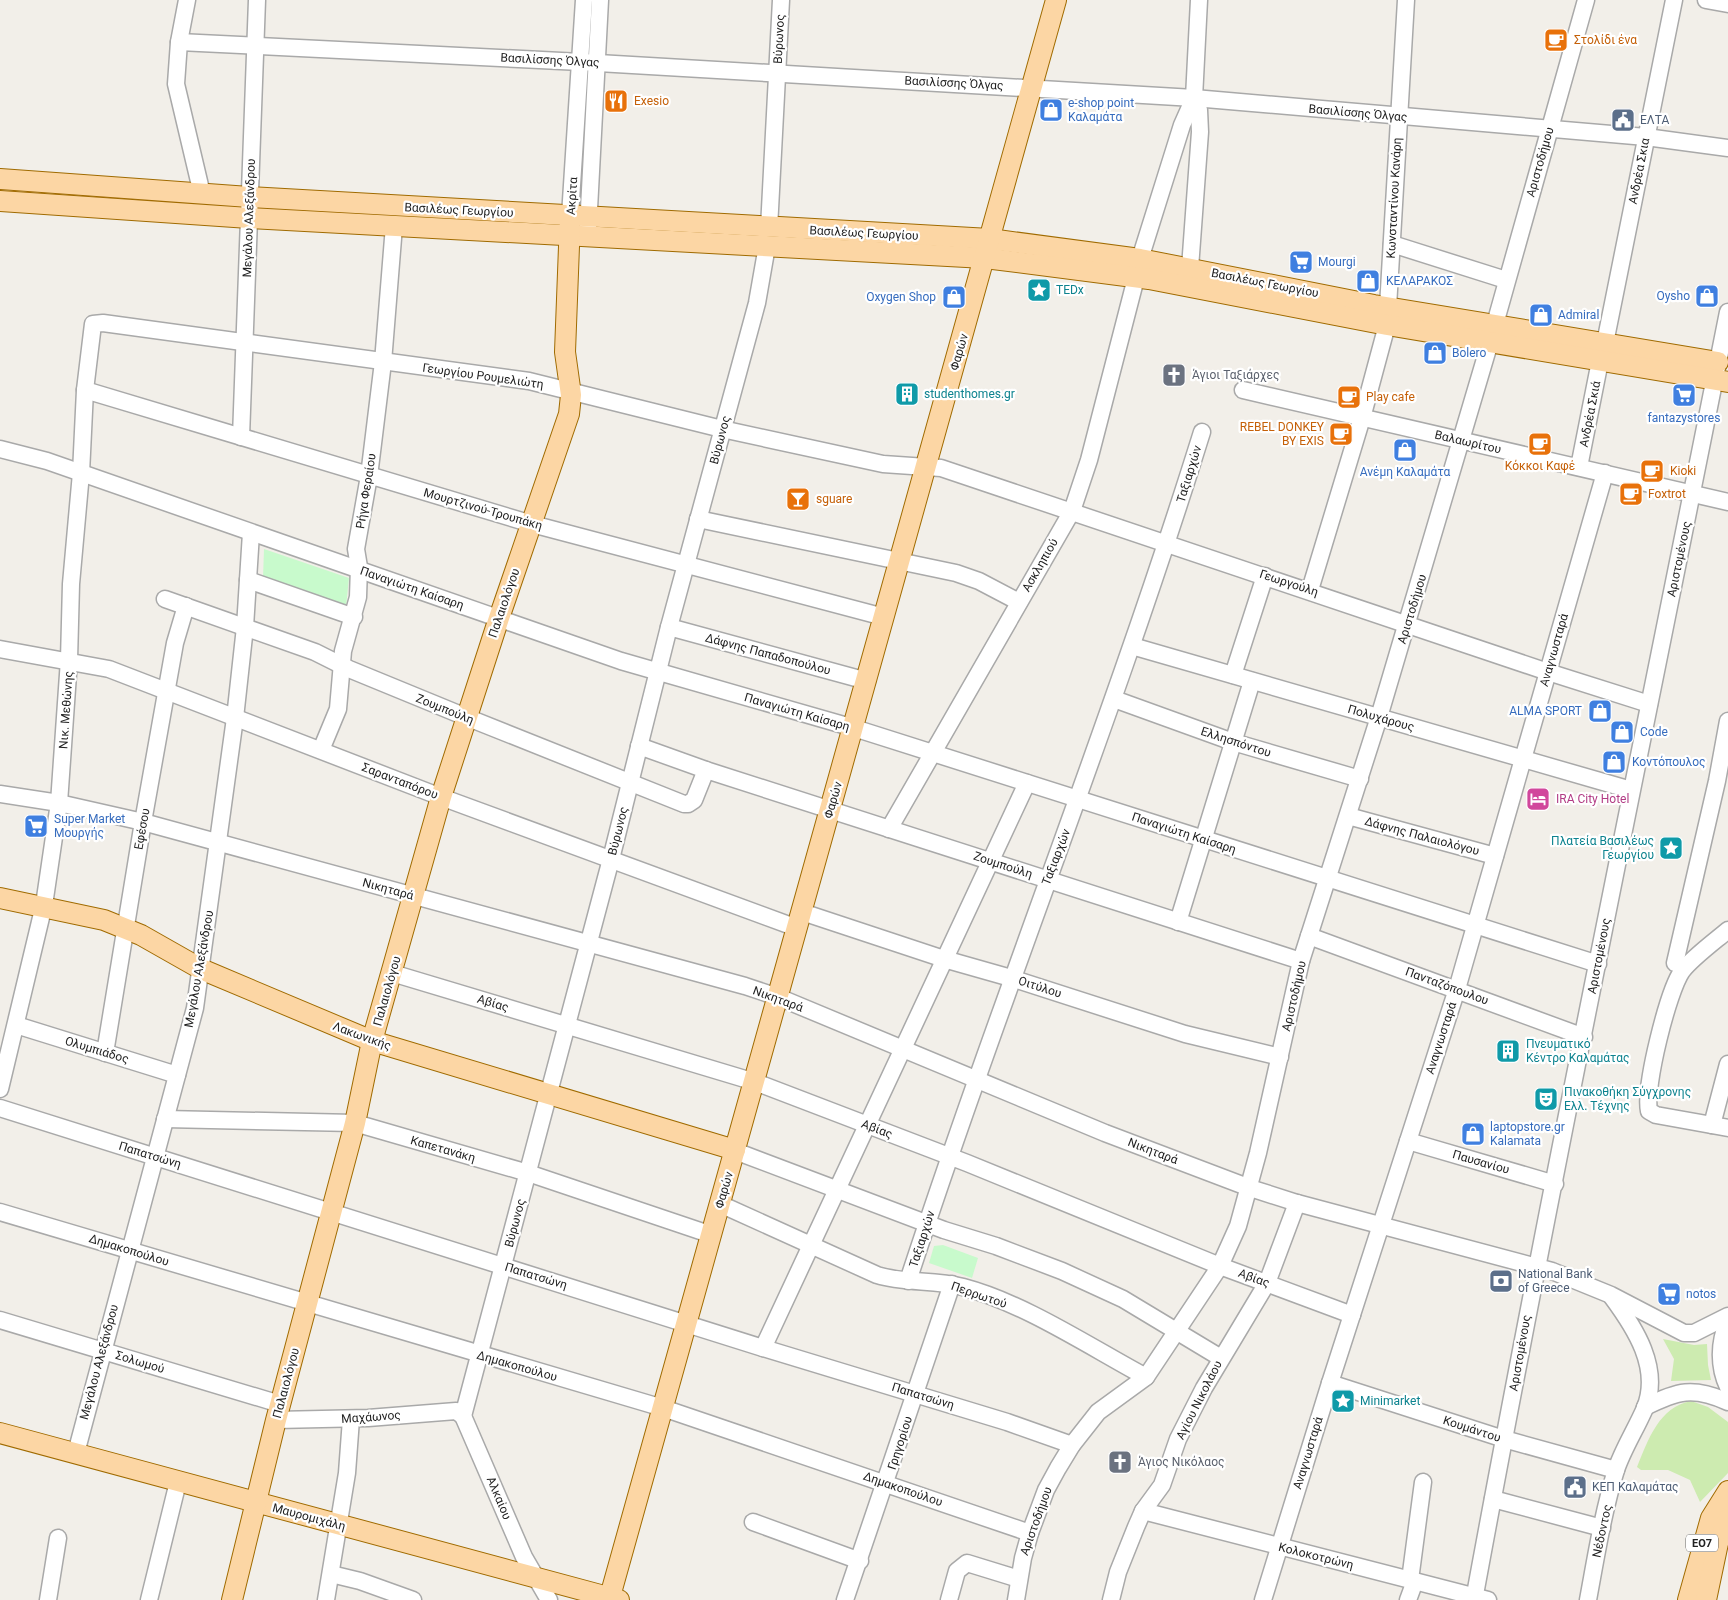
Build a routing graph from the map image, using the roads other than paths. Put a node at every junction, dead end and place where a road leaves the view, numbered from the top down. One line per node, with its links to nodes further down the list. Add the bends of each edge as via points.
1 (187, 0): 13 (street)
2 (257, 0): 14 (street, Μεγάλου Αλεξάνδρου)
3 (584, 0): 15 (street, Ακρίτα)
4 (600, 0): 16 (street, Ακρίτα)
5 (781, 0): 17 (street, Βύρωνος)
6 (1056, 0): 18 (main road, Φαρών)
7 (1199, 0): 19 (street)
8 (1406, 0): 20 (street, Κωνσταντίνου Κανάρη)
9 (1586, 0): 21 (street, Αριστοδήμου)
10 (1674, 0): 22 (street, Ανδρέα Σκια)
11 (1706, 0): 12 (street)
12 (1728, 4)
13 (179, 42): 14 (street, Βασιλίσσης Όλγας); 25 (street, via 176,84)
14 (255, 45): 15 (street, Βασιλίσσης Όλγας); 26 (street, Μεγάλου Αλεξάνδρου)
15 (581, 62): 16 (street, Βασιλίσσης Όλγας); 30 (street, Ακρίτα)
16 (597, 63): 17 (street, Βασιλίσσης Όλγας); 30 (street, Ακρίτα)
17 (777, 73): 18 (street, Βασιλίσσης Όλγας); 31 (street, Βύρωνος)
18 (1032, 88): 19 (street, Βασιλίσσης Όλγας); 33 (main road, Φαρών)
19 (1194, 98): 20 (street, Βασιλίσσης Όλγας); 34 (street, via 1200,110 1200,132); 35 (street, Ασκληπιού, via 1182,126)
20 (1399, 117): 21 (street, Βασιλίσσης Όλγας); 32 (street, Κωνσταντίνου Κανάρη)
21 (1550, 128): 22 (street, Βασιλίσσης Όλγας); 36 (street, Αριστοδήμου)
22 (1646, 137): 23 (street, Βασιλίσσης Όλγας); 42 (street, Ανδρέα Σκια)
23 (1728, 148)
24 (0, 180): 25 (main road, Βασιλέως Γεωργίου)
25 (202, 194): 26 (main road, Βασιλέως Γεωργίου)
26 (250, 198): 28 (street, Μεγάλου Αλεξάνδρου); 30 (main road, Βασιλέως Γεωργίου)
27 (0, 200): 28 (main road, Βασιλέως Γεωργίου)
28 (249, 218): 29 (main road, Βασιλέως Γεωργίου); 41 (street, Μεγάλου Αλεξάνδρου)
29 (394, 226): 30 (main road, Βασιλέως Γεωργίου); 43 (street, Ρήγα Φεραίου)
30 (579, 226): 31 (main road, Βασιλέως Γεωργίου); 47 (main road, Ακρίτα, via 565,352)
31 (768, 237): 33 (main road, Βασιλέως Γεωργίου); 49 (street, Βύρωνος, via 757,303)
32 (1392, 244): 36 (street); 38 (street, Κωνσταντίνου Κανάρη)
33 (987, 249): 35 (main road, Βασιλέως Γεωργίου); 54 (main road, Φαρών)
34 (1190, 268): 35 (main road, Βασιλέως Γεωργίου); 38 (main road, Βασιλέως Γεωργίου)
35 (1138, 269): 38 (main road, Βασιλέως Γεωργίου, via 1205,288); 61 (street, Ασκληπιού, via 1089,460)
36 (1506, 280): 40 (street, Αριστοδήμου)
37 (1728, 312): 44 (street, Αριστομένους)
38 (1387, 316): 40 (main road, Βασιλέως Γεωργίου); 48 (street, Κωνσταντίνου Κανάρη)
39 (93, 324): 41 (street, Γεωργίου Ρουμελιώτη); 45 (street, Νικ. Μεθώνης)
40 (1493, 333): 42 (main road, Βασιλέως Γεωργίου); 52 (street, Αριστοδήμου)
41 (246, 342): 43 (street, Γεωργίου Ρουμελιώτη); 51 (street, Μεγάλου Αλεξάνδρου)
42 (1603, 352): 44 (main road, Βασιλέως Γεωργίου); 55 (street, Ανδρέα Σκιά)
43 (383, 362): 47 (street, Γεωργίου Ρουμελιώτη, via 529,380); 58 (street, Ρήγα Φεραίου)
44 (1721, 374): 59 (street, Αριστομένους)
45 (85, 390): 51 (street, Μουρτζινού-Τρουπάκη); 56 (street, Νικ. Μεθώνης)
46 (1243, 390): 48 (street, Βαλαωρίτου)
47 (570, 391): 49 (street, Γεωργίου Ρουμελιώτη); 63 (main road, Παλαιολόγου, via 567,421)
48 (1362, 418): 52 (street, Βαλαωρίτου); 71 (street, Κωνσταντίνου Κανάρη)
49 (722, 429): 54 (street, Γεωργίου Ρουμελιώτη, via 883,464); 62 (street, Βύρωνος)
50 (1202, 432): 65 (street, Ταξιαρχών)
51 (241, 437): 58 (street, Μουρτζινού-Τρουπάκη)
52 (1462, 440): 55 (street, Βαλαωρίτου); 78 (street, Αριστοδήμου)
53 (0, 449): 56 (street, Παναγιώτη Καίσαρη)
54 (927, 466): 61 (street, Γεωργούλη); 66 (main road, Φαρών)
55 (1579, 467): 57 (street, Βαλαωρίτου)
56 (81, 473): 64 (street, Παναγιώτη Καίσαρη); 83 (street, Νικ. Μεθώνης, via 71,584)
57 (1605, 473): 59 (street, Βαλαωρίτου); 86 (street, Αναγνωσταρά)
58 (369, 476): 63 (street, Μουρτζινού-Τρουπάκη); 68 (street, Ρήγα Φεραίου, via 356,549)
59 (1693, 493): 60 (street, Βαλαωρίτου); 92 (street, Αριστομένους)
60 (1728, 502)
61 (1072, 511): 65 (street, Γεωργούλη); 73 (street, Ασκληπιού)
62 (698, 519): 66 (street); 67 (street, Βύρωνος)
63 (532, 524): 67 (street, Μουρτζινού-Τρουπάκη); 77 (main road, Παλαιολόγου)
64 (251, 533): 68 (street, Παναγιώτη Καίσαρη); 70 (street, Μεγάλου Αλεξάνδρου)
65 (1167, 544): 69 (street, Γεωργούλη); 81 (street, Ταξιαρχών)
66 (900, 560): 73 (street, via 968,576); 76 (main road, Φαρών)
67 (686, 563): 76 (street, Μουρτζινού-Τρουπάκη); 80 (street, Βύρωνος)
68 (359, 570): 75 (street, Ρήγα Φεραίου); 77 (street, Παναγιώτη Καίσαρη)
69 (1265, 576): 71 (street, Γεωργούλη); 87 (street)
70 (248, 580): 75 (street); 79 (street, Μεγάλου Αλεξάνδρου)
71 (1310, 590): 78 (street, Γεωργούλη)
72 (165, 599): 74 (street, Ζουμπούλη)
73 (1019, 602): 101 (street, Ασκληπιού)
74 (186, 606): 79 (street, Ζουμπούλη); 90 (street, Εφέσου, via 175,643)
75 (354, 617): 84 (street, Ρήγα Φεραίου)
76 (884, 617): 88 (main road, Φαρών)
77 (499, 618): 85 (street, Παναγιώτη Καίσαρη); 93 (main road, Παλαιολόγου)
78 (1408, 623): 86 (street, Γεωργούλη); 94 (street, Αριστοδήμου)
79 (245, 627): 84 (street, Ζουμπούλη, via 316,652); 95 (street, Μεγάλου Αλεξάνδρου)
80 (669, 627): 85 (street, Βύρωνος); 88 (street, Δάφνης Παπαδοπούλου)
81 (1132, 646): 87 (street, Πολυχάρους); 91 (street, Ταξιαρχών)
82 (0, 649): 83 (street, Σαρανταπόρου)
83 (69, 660): 90 (street, Σαρανταπόρου, via 109,669); 112 (street, Νικ. Μεθώνης)
84 (342, 665): 93 (street, Ζουμπούλη); 100 (street, Ρήγα Φεραίου, via 338,709)
85 (657, 672): 97 (street, Παναγιώτη Καίσαρη); 99 (street, Βύρωνος)
86 (1548, 672): 92 (street, Γεωργούλη); 102 (street, Αναγνωσταρά)
87 (1233, 675): 89 (street, Πολυχάρους)
88 (867, 681): 97 (main road, Φαρών)
89 (1252, 681): 94 (street, Πολυχάρους); 98 (street)
90 (167, 690): 95 (street, Σαρανταπόρου); 115 (street, Εφέσου)
91 (1114, 699): 98 (street, Ελλησπόντου); 111 (street, Ταξιαρχών)
92 (1650, 704): 108 (street, Αριστομένους)
93 (466, 717): 105 (street, Ζουμπούλη); 110 (main road, Παλαιολόγου)
94 (1379, 717): 102 (street, Πολυχάρους); 104 (street, Αριστοδήμου)
95 (235, 718): 100 (street, Σαρανταπόρου); 118 (street, Μεγάλου Αλεξάνδρου)
96 (1728, 721): 107 (street)
97 (854, 728): 101 (street, Παναγιώτη Καίσαρη); 113 (main road, Φαρών)
98 (1233, 742): 104 (street, Ελλησπόντου); 117 (street)
99 (639, 746): 103 (street, Ζουμπούλη); 105 (street, Βύρωνος)
100 (321, 750): 110 (street, Σαρανταπόρου)
101 (931, 752): 106 (street, Παναγιώτη Καίσαρη); 116 (street, Ασκληπιού)
102 (1523, 759): 108 (street, Πολυχάρους); 119 (street, Αναγνωσταρά)
103 (706, 770): 105 (street, Ζουμπούλη, via 694,800 688,804); 113 (street, Ζουμπούλη)
104 (1360, 779): 114 (street, Αριστοδήμου)
105 (630, 783): 120 (street, Βύρωνος)
106 (1027, 783): 111 (street, Παναγιώτη Καίσαρη); 121 (street)
107 (1722, 787): 136 (street)
108 (1631, 790): 137 (street, Αριστομένους)
109 (0, 794): 112 (street, Νικηταρά)
110 (441, 797): 120 (street, Σαρανταπόρου); 124 (main road, Παλαιολόγου)
111 (1079, 799): 117 (street, Παναγιώτη Καίσαρη); 123 (street, Ταξιαρχών)
112 (59, 803): 115 (street, Νικηταρά); 126 (street, Νικ. Μεθώνης)
113 (830, 810): 116 (street, Ζουμπούλη); 127 (main road, Φαρών)
114 (1348, 816): 119 (street, Δάφνης Παλαιολόγου); 122 (street, Αριστοδήμου)
115 (142, 822): 118 (street, Νικηταρά); 130 (street, Εφέσου)
116 (888, 828): 121 (street, Ζουμπούλη)
117 (1204, 839): 122 (street, Παναγιώτη Καίσαρη); 128 (street)
118 (218, 844): 124 (street, Νικηταρά); 138 (street, Μεγάλου Αλεξάνδρου)
119 (1495, 856): 129 (street, Αναγνωσταρά)
120 (611, 859): 127 (street, Σαρανταπόρου); 133 (street, Βύρωνος)
121 (990, 861): 123 (street, Ζουμπούλη); 134 (street)
122 (1329, 879): 129 (street, Παναγιώτη Καίσαρη); 132 (street, Αριστοδήμου)
123 (1047, 880): 128 (street, Ζουμπούλη); 140 (street, Ταξιαρχών)
124 (414, 896): 133 (street, Νικηταρά); 139 (main road, Παλαιολόγου)
125 (0, 898): 126 (main road, Λακωνικής)
126 (44, 905): 130 (main road, Λακωνικής, via 96,917); 143 (street, Νικ. Μεθώνης)
127 (800, 920): 134 (street, Οιτύλου); 142 (main road, Φαρών)
128 (1178, 922): 135 (street, Ζουμπούλη)
129 (1476, 925): 137 (street, Παναγιώτη Καίσαρη); 141 (street, Αναγνωσταρά)
130 (125, 928): 138 (main road, Λακωνικής); 148 (street, Εφέσου)
131 (1728, 930): 160 (street, via 1687,966 1676,982 1647,1102 1649,1111 1664,1117)
132 (1309, 936): 135 (street, Αριστοδήμου); 141 (street, Πανταζόπουλου)
133 (588, 944): 142 (street, Νικηταρά); 144 (street, Βύρωνος)
134 (944, 959): 140 (street, Οιτύλου); 147 (street)
135 (1301, 961): 149 (street, Αριστοδήμου)
136 (1675, 963)
137 (1598, 964): 145 (street, Αριστομένους)
138 (201, 969): 146 (main road, Λακωνικής); 151 (street, Μεγάλου Αλεξάνδρου, via 195,1008)
139 (392, 973): 144 (street, Αβίας); 146 (main road, Παλαιολόγου)
140 (1011, 978): 149 (street, Οιτύλου, via 1185,1034); 152 (street, Ταξιαρχών)
141 (1456, 989): 145 (street, Πανταζόπουλου); 162 (street, Αναγνωσταρά)
142 (778, 998): 147 (street, Νικηταρά); 153 (main road, Φαρών)
143 (16, 1025): 148 (street, Ολυμπιάδος); 154 (street, Νικ. Μεθώνης)
144 (566, 1025): 153 (street, Αβίας); 155 (street, Βύρωνος)
145 (1584, 1037): 167 (street, Αριστομένους)
146 (372, 1041): 155 (main road, Λακωνικής); 158 (main road, Παλαιολόγου)
147 (902, 1049): 152 (street, Νικηταρά); 159 (street)
148 (105, 1053): 151 (street, Ολυμπιάδος)
149 (1280, 1057): 168 (street, Αριστοδήμου)
150 (1728, 1064): 160 (street)
151 (177, 1075): 157 (street, Μεγάλου Αλεξάνδρου)
152 (976, 1079): 165 (street, Ταξιαρχών); 168 (street, Νικηταρά)
153 (754, 1082): 159 (street, Αβίας); 163 (main road, Φαρών)
154 (0, 1090)
155 (548, 1095): 163 (main road, Λακωνικής); 166 (street, Βύρωνος)
156 (0, 1108): 164 (street, Παπατσώνη)
157 (164, 1119): 158 (street, Καπετανάκη); 164 (street, Μεγάλου Αλεξάνδρου)
158 (355, 1123): 166 (street, Καπετανάκη); 173 (main road, Παλαιολόγου)
159 (867, 1125): 165 (street, Αβίας); 169 (street)
160 (1712, 1125): 161 (street)
161 (1728, 1128)
162 (1408, 1141): 167 (street, Παυσανίου); 175 (street, Αναγνωσταρά)
163 (735, 1151): 169 (street); 171 (main road, Φαρών)
164 (154, 1156): 173 (street, Παπατσώνη); 178 (street, Μεγάλου Αλεξάνδρου)
165 (949, 1157): 174 (street, Ταξιαρχών); 180 (street, Αβίας)
166 (528, 1173): 176 (street, Καπετανάκη); 179 (street, Βύρωνος)
167 (1554, 1184): 181 (street, Αριστομένους)
168 (1250, 1188): 170 (street, Νικηταρά); 180 (street, Αριστοδήμου)
169 (836, 1189): 174 (street); 177 (street)
170 (1297, 1203): 175 (street, Νικηταρά); 183 (street, Αγίου Νικολάου)
171 (720, 1204): 176 (main road, Φαρών); 177 (street, Περρωτού)
172 (0, 1212): 178 (street, Δημακοπούλου)
173 (332, 1212): 179 (street, Παπατσώνη); 186 (main road, Παλαιολόγου)
174 (926, 1224): 182 (street, Ταξιαρχών); 192 (street, via 1062,1271 1123,1299)
175 (1381, 1225): 181 (street, Νικηταρά); 187 (street, Αναγνωσταρά)
176 (712, 1235): 191 (main road, Φαρών)
177 (811, 1245): 182 (street, Περρωτού, via 877,1275); 193 (street)
178 (129, 1250): 186 (street, Δημακοπούλου); 194 (street, Μεγάλου Αλεξάνδρου)
179 (504, 1266): 191 (street, Παπατσώνη); 195 (street, Βύρωνος)
180 (1220, 1266): 183 (street, Αβίας); 192 (street, Αριστοδήμου)
181 (1536, 1266): 185 (street, Νικηταρά); 208 (street, Αριστομένους)
182 (908, 1281): 184 (street, Περρωτού)
183 (1267, 1283): 187 (street, Αβίας); 196 (street, Αγίου Νικολάου)
184 (952, 1284): 197 (street, Περρωτού, via 1035,1317); 200 (street, Γρηγορίου)
185 (1611, 1295): 188 (street, Νικηταρά, via 1676,1331 1689,1334); 203 (street, Νέδοντος, via 1636,1334 1646,1357 1649,1387)
186 (307, 1303): 195 (street, Δημακοπούλου); 204 (main road, Παλαιολόγου)
187 (1352, 1315): 198 (street, Αναγνωσταρά)
188 (1728, 1316)
189 (0, 1320): 194 (street, Σολωμού)
190 (1728, 1321): 199 (street, via 1720,1356)
191 (686, 1324): 193 (street, Παπατσώνη); 202 (main road, Φαρών)
192 (1176, 1333): 196 (street); 197 (street, Αριστοδήμου)
193 (763, 1348): 200 (street, Παπατσώνη)
194 (102, 1351): 204 (street, Σολωμού); 210 (street, Μεγάλου Αλεξάνδρου)
195 (481, 1355): 202 (street, Δημακοπούλου); 205 (street, Βύρωνος)
196 (1221, 1358): 218 (street, Αγίου Νικολάου, via 1181,1433 1162,1485)
197 (1146, 1377): 209 (street, Αριστοδήμου, via 1106,1405)
198 (1330, 1382): 208 (street, Κουμάντου); 225 (street, Αναγνωσταρά)
199 (1728, 1387)
200 (916, 1394): 209 (street, Παπατσώνη); 214 (street, Γρηγορίου)
201 (1728, 1402): 203 (street, via 1690,1391 1672,1394)
202 (663, 1408): 214 (street, Δημακοπούλου); 231 (main road, Φαρών)
203 (1645, 1408): 211 (street, Νέδοντος)
204 (278, 1412): 206 (street, Μαχάωνος); 217 (main road, Παλαιολόγου)
205 (463, 1416): 206 (street, Μαχάωνος, via 456,1411); 228 (street, Αλκαίου)
206 (351, 1419): 221 (street, via 347,1473)
207 (0, 1433): 210 (main road, Μαυρομιχάλη)
208 (1504, 1439): 211 (street, Κουμάντου); 216 (street, Αριστομένους)
209 (1072, 1445): 223 (street, Αριστοδήμου, via 1046,1490)
210 (76, 1453): 212 (main road, Μαυρομιχάλη)
211 (1616, 1470): 222 (street, Νέδοντος)
212 (178, 1482): 217 (main road, Μαυρομιχάλη); 234 (street)
213 (1423, 1482): 230 (street)
214 (886, 1483): 223 (street, Δημακοπούλου); 226 (street, Γρηγορίου)
215 (1728, 1491): 246 (main road, ΕΟ7, via 1711,1518 1702,1541)
216 (1492, 1499): 222 (street); 232 (street, Αριστομένους)
217 (255, 1502): 221 (main road, Μαυρομιχάλη); 235 (main road, Παλαιολόγου)
218 (1143, 1511): 225 (street, Κολοκοτρώνη); 242 (street, Αγίου Νικολάου)
219 (1728, 1519): 247 (main road, ΕΟ7, via 1718,1543)
220 (753, 1522): 226 (street)
221 (338, 1525): 227 (street); 228 (main road, Μαυρομιχάλη)
222 (1602, 1528): 245 (street, Νέδοντος)
223 (1030, 1533): 229 (street, Αριστοδήμου)
224 (58, 1538): 233 (street)
225 (1280, 1546): 230 (street, Κολοκοτρώνη); 243 (street, Αναγνωσταρά)
226 (860, 1561): 239 (street, Γρηγορίου)
227 (331, 1574): 236 (street); 237 (street)
228 (536, 1579): 231 (main road, Μαυρομιχάλη); 238 (street, Αλκαίου)
229 (1019, 1579): 240 (street, via 967,1563 961,1566); 241 (street, Αριστοδήμου)
230 (1412, 1580): 232 (street, Κολοκοτρώνη); 244 (street)
231 (613, 1599)
232 (1479, 1599)
233 (49, 1600)
234 (149, 1600)
235 (232, 1600)
236 (326, 1600)
237 (413, 1600)
238 (549, 1600)
239 (846, 1600)
240 (949, 1600)
241 (1016, 1600)
242 (1110, 1600)
243 (1264, 1600)
244 (1408, 1600)
245 (1588, 1600)
246 (1688, 1600)
247 (1706, 1600)

